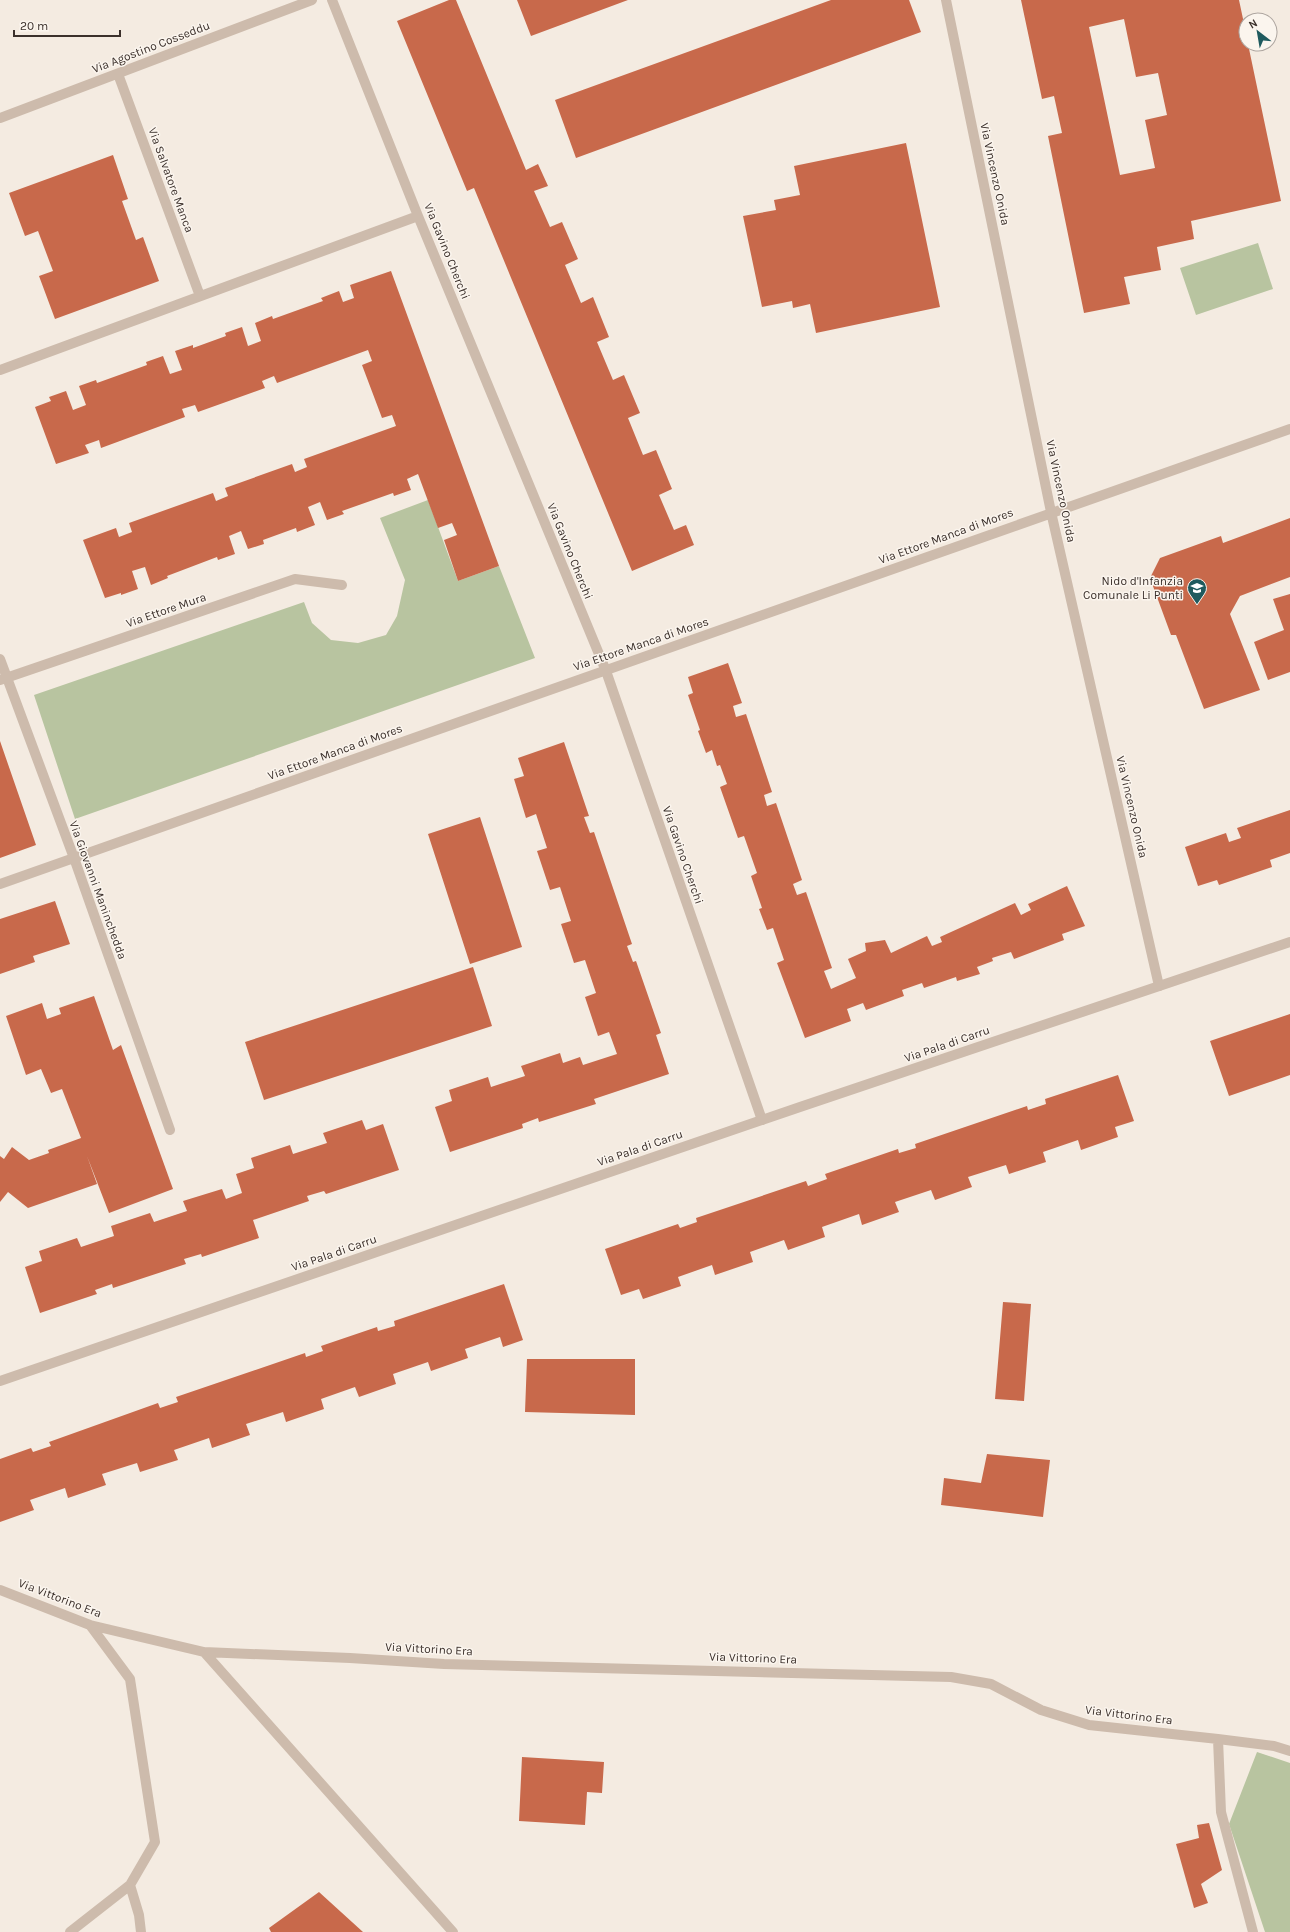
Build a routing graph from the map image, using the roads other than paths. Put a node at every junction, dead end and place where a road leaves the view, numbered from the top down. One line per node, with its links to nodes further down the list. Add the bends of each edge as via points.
1 (312, 0): 4 (street, Via Agostino Cosseddu)
2 (332, 0): 6 (street, Via Gavino Cherchi)
3 (946, 0): 10 (street, Via Vincenzo Onida)
4 (118, 74): 5 (street, Via Agostino Cosseddu); 7 (street, Via Salvatore Manca)
5 (0, 118)
6 (418, 216): 7 (street); 13 (street, Via Gavino Cherchi)
7 (200, 296): 8 (street)
8 (0, 370)
9 (1290, 429): 10 (street, Via Ettore Manca di Mores)
10 (1051, 512): 13 (street, Via Ettore Manca di Mores); 18 (street, Via Vincenzo Onida)
11 (342, 585): 14 (street, Via Ettore Mura, via 295,579)
12 (0, 659): 14 (street, Via Giovanni Maninchedda)
13 (606, 671): 15 (street, Via Ettore Manca di Mores); 19 (street, Via Gavino Cherchi)
14 (3, 679): 15 (street, Via Giovanni Maninchedda)
15 (74, 858): 16 (street, Via Ettore Manca di Mores); 20 (street, Via Giovanni Maninchedda)
16 (0, 884)
17 (1290, 942): 18 (street, Via Pala di Carru)
18 (1159, 986): 19 (street, Via Pala di Carru)
19 (762, 1120): 21 (street, Via Pala di Carru)
20 (170, 1130)
21 (0, 1381)
22 (0, 1590): 23 (street, Via Vittorino Era)
23 (90, 1625): 24 (street, Via Vittorino Era); 27 (street, via 130,1679 155,1842)
24 (204, 1652): 25 (street, Via Vittorino Era, via 444,1664 951,1677 991,1684 1041,1710 1089,1725); 30 (street)
25 (1218, 1739): 26 (street, Via Vittorino Era, via 1274,1746); 31 (street, via 1221,1812)
26 (1290, 1751)
27 (130, 1885): 28 (street); 29 (street)
28 (70, 1932)
29 (141, 1932)
30 (453, 1932)
31 (1253, 1932)

